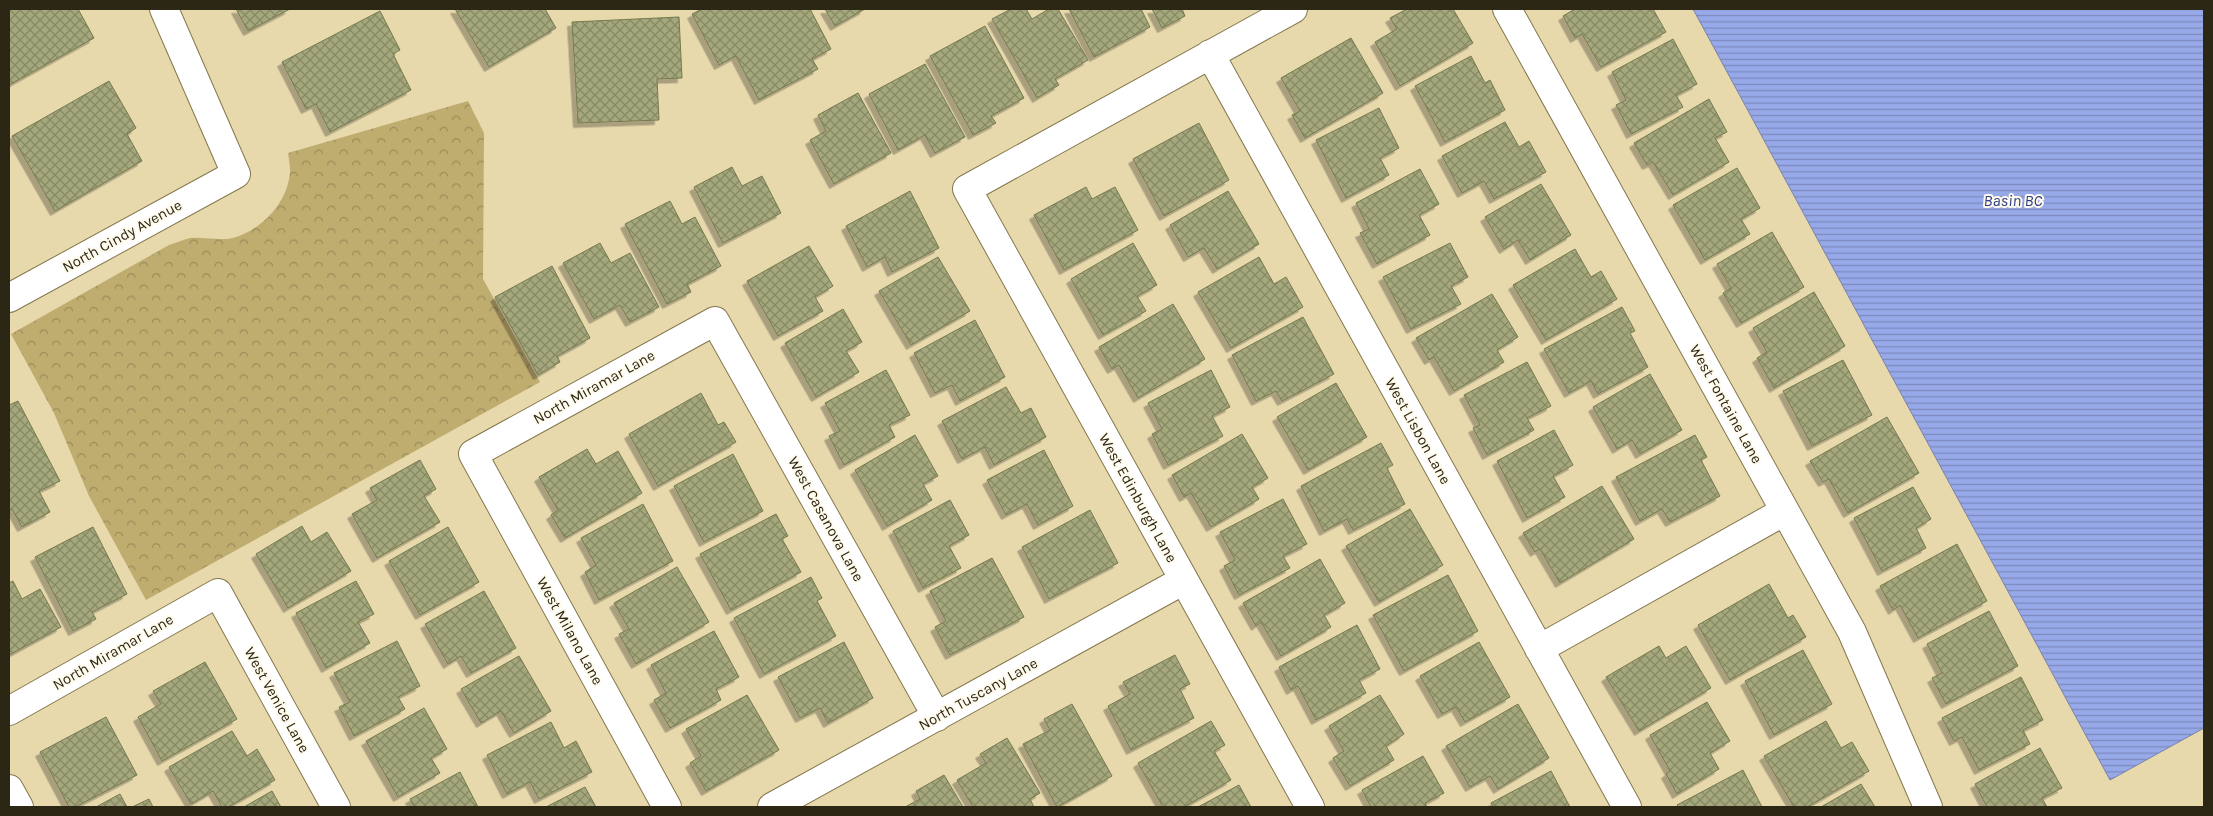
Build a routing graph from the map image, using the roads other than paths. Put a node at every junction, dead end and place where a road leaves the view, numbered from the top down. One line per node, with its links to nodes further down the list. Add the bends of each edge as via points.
1 (164, 9): 5 (street, North Cindy Avenue, via 236,174)
2 (1293, 9): 4 (street)
3 (1507, 9): 8 (street, West Fontaine Lane)
4 (1210, 54): 9 (street, West Edinburgh Lane, via 967,189); 11 (street, West Lisbon Lane)
5 (9, 298)
6 (715, 321): 7 (street, North Miramar Lane); 13 (street, West Casanova Lane)
7 (473, 454): 17 (street, West Milano Lane)
8 (1785, 511): 11 (street); 21 (street, West Fontaine Lane, via 1852,632)
9 (1184, 580): 13 (street, North Tuscany Lane); 19 (street, West Edinburgh Lane)
10 (218, 593): 12 (street, North Miramar Lane); 16 (street, West Venice Lane)
11 (1539, 649): 20 (street, West Lisbon Lane)
12 (9, 711)
13 (937, 717): 18 (street, North Tuscany Lane)
14 (9, 789): 15 (street)
15 (19, 807)
16 (336, 807)
17 (667, 807)
18 (772, 807)
19 (1310, 807)
20 (1627, 807)
21 (1928, 807)

